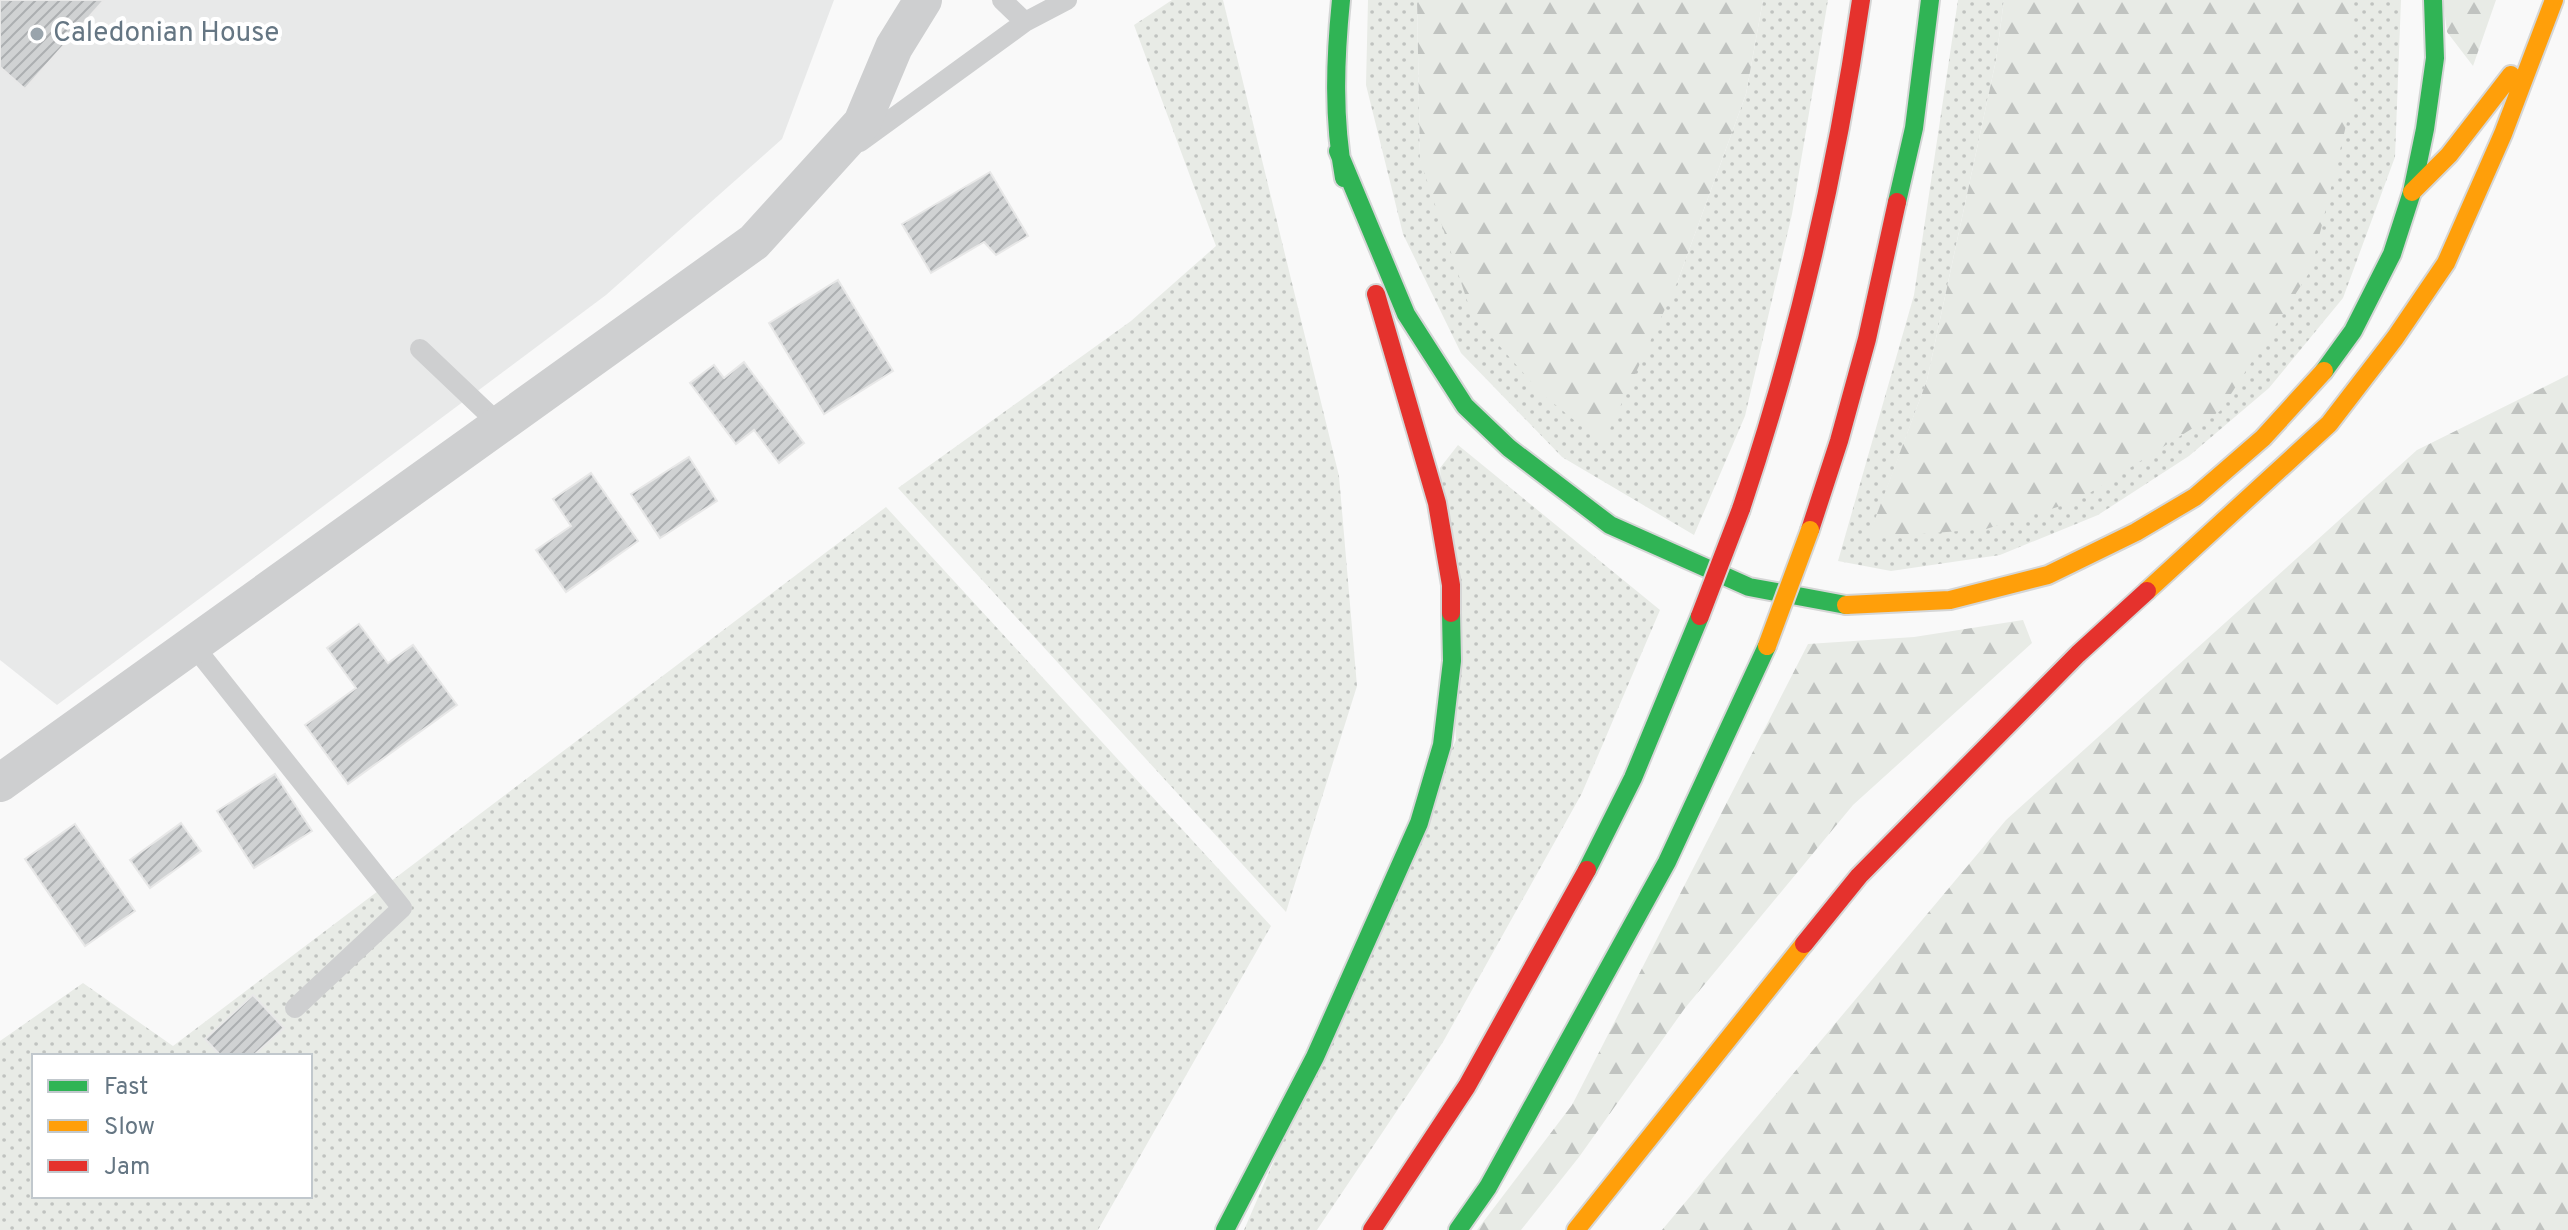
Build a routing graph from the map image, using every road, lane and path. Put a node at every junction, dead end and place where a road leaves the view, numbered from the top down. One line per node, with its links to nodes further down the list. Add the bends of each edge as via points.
1 (923, 0): 11 (street, via 894,47 862,123)
2 (1002, 0): 9 (lane)
3 (1067, 0): 9 (lane)
4 (1341, 0): 10 (highway, via 1334,64)
5 (1861, 0): 21 (highway, bridge, via 1849,97 1799,326 1769,428 1700,616 1633,778 1574,897 1467,1086)
6 (1930, 0): 22 (highway, bridge, via 1914,128 1867,339 1839,441 1767,646 1667,862 1488,1187)
7 (2433, 0): 13 (highway, via 2435,58)
8 (2551, 0): 13 (highway, via 2513,72 2449,155); 23 (highway, via 2503,134 2446,263 2329,424 2078,654 1859,876)
9 (1025, 22): 11 (lane)
10 (1338, 151): 14 (highway); 20 (highway, via 1437,503 1451,585 1452,661 1442,745 1419,823 1315,1057)
11 (815, 175): 16 (street, via 754,242)
12 (1372, 182): 14 (highway)
13 (2412, 192): 14 (highway, via 2392,254 2353,331 2314,384 2252,448 2195,497 2136,532 2048,575 1950,600 1844,605 1749,587 1610,525 1509,448 1465,406)
14 (1406, 314)
15 (420, 349): 16 (lane)
16 (500, 425): 17 (street)
17 (193, 645): 18 (street); 19 (lane, via 402,908)
18 (0, 783)
19 (295, 1008)
20 (1225, 1230)
21 (1372, 1230)
22 (1458, 1230)
23 (1576, 1230)

